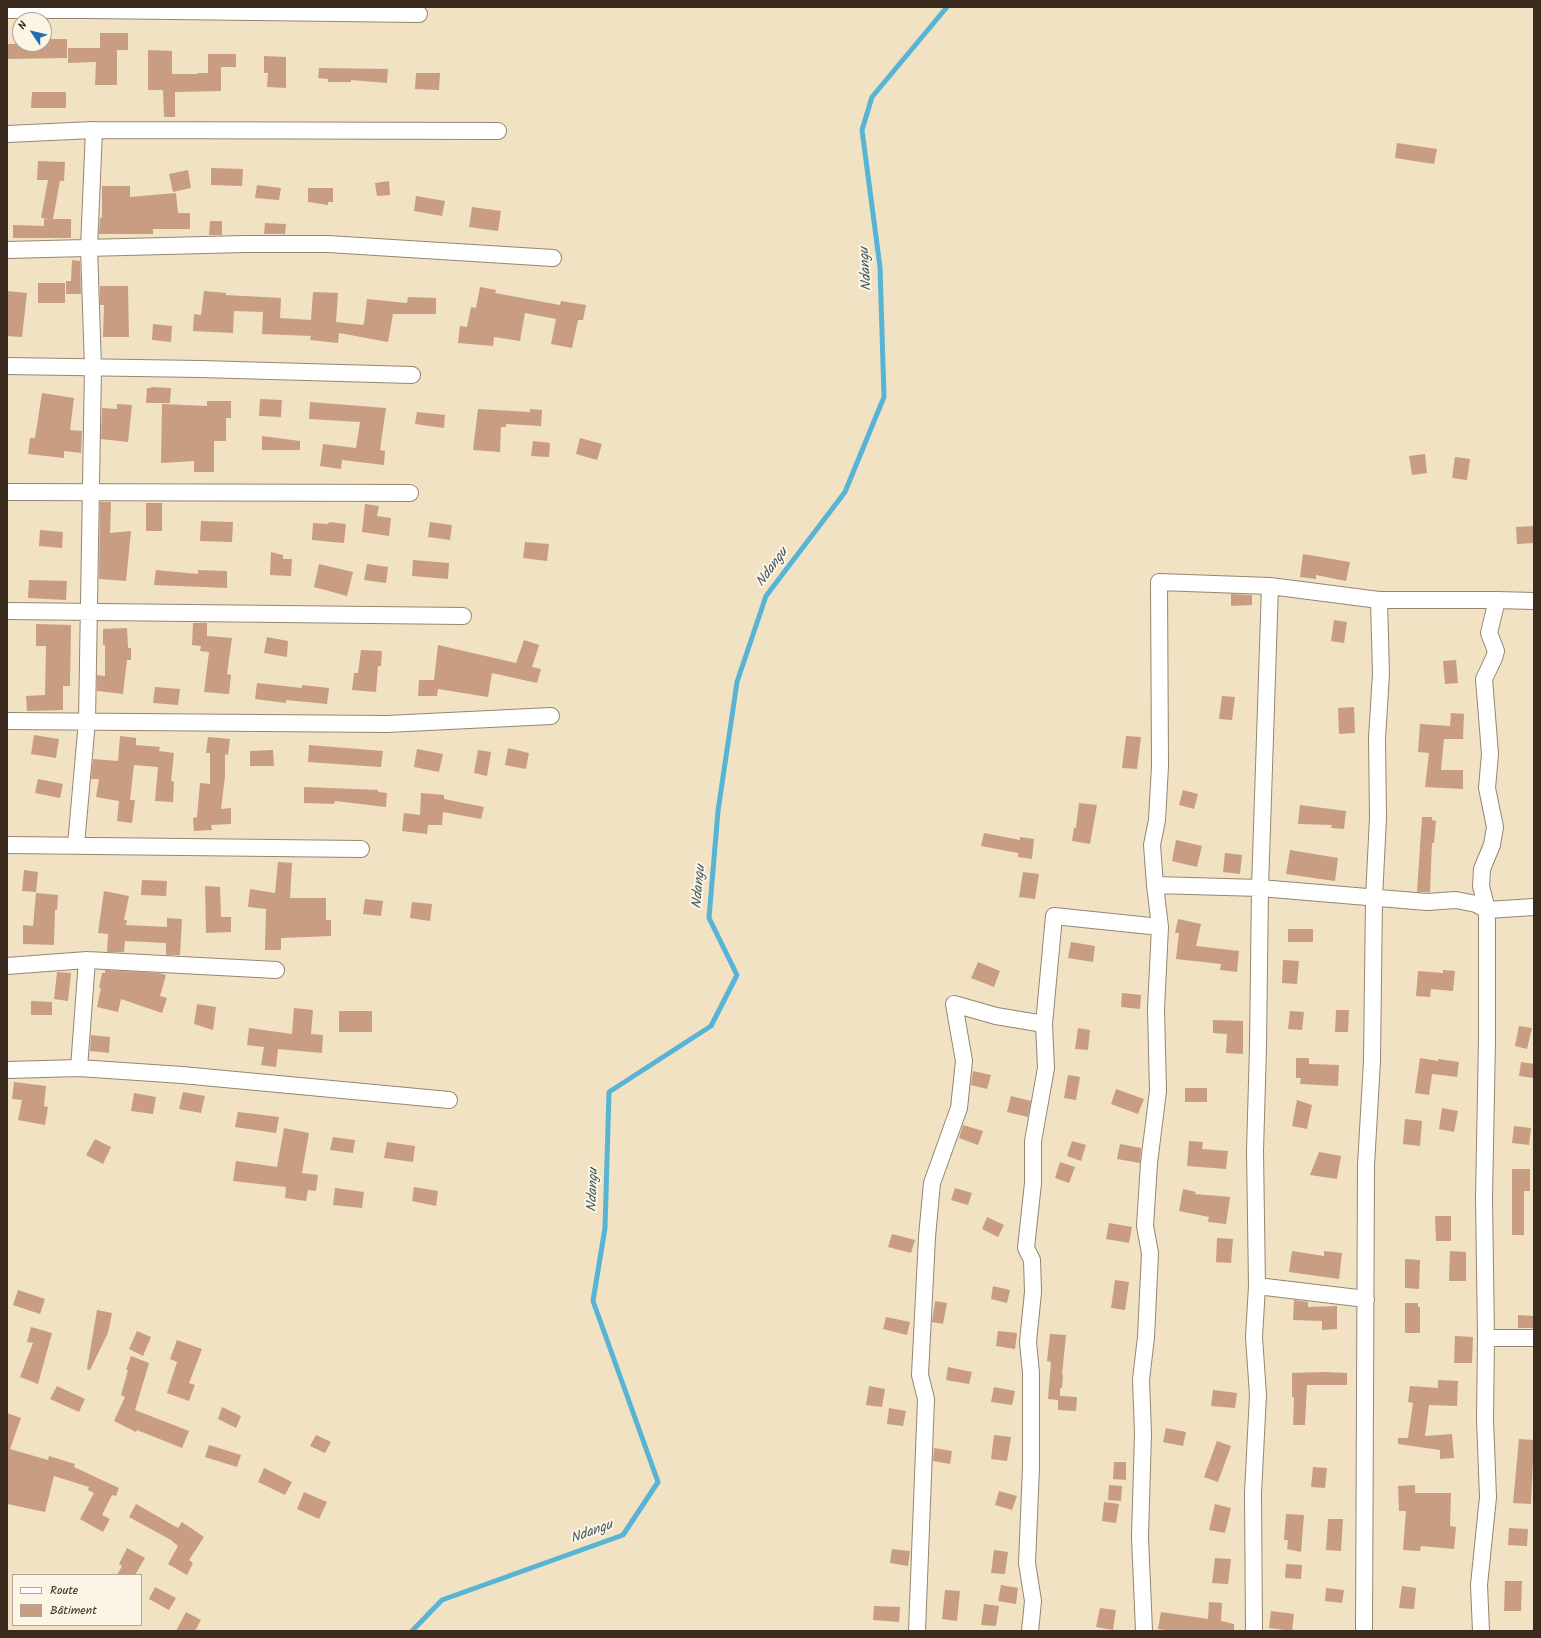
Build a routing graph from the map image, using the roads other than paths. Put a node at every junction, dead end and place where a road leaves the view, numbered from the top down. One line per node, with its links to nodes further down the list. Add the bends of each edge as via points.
1 (7, 10): 2 (street)
2 (419, 14)
3 (94, 130): 4 (street); 5 (street); 6 (street)
4 (498, 131)
5 (7, 134)
6 (89, 248): 7 (street); 8 (street, via 328,244); 10 (street)
7 (7, 250)
8 (553, 258)
9 (7, 366): 10 (street)
10 (93, 368): 11 (street, via 200,368); 13 (street)
11 (412, 375)
12 (7, 492): 13 (street)
13 (90, 492): 14 (street); 20 (street)
14 (410, 494)
15 (1270, 586): 16 (street); 28 (street, via 1159,582 1160,766 1157,820 1152,845); 29 (street)
16 (1379, 600): 17 (street); 30 (street, via 1381,674)
17 (1497, 600): 18 (street); 32 (street, via 1489,633 1496,650 1484,679 1490,754 1487,788 1495,827 1492,844 1482,869 1481,886)
18 (1534, 602)
19 (7, 611): 20 (street)
20 (88, 611): 21 (street); 24 (street)
21 (463, 616)
22 (550, 716): 24 (street, via 387,724)
23 (7, 721): 24 (street)
24 (87, 721): 26 (street)
25 (7, 845): 26 (street)
26 (76, 845): 27 (street)
27 (361, 849)
28 (1155, 885): 29 (street); 33 (street)
29 (1260, 888): 30 (street); 41 (street, via 1255,1151)
30 (1374, 898): 32 (street, via 1426,902 1456,900 1476,904); 42 (street, via 1372,1061 1366,1165)
31 (1534, 908): 32 (street)
32 (1487, 910): 43 (street, via 1484,1197)
33 (1160, 927): 37 (street, via 1054,916); 47 (street, via 1156,1009 1158,1091 1149,1163 1145,1226 1150,1253 1141,1380 1143,1433 1140,1537)
34 (87, 960): 35 (street); 36 (street); 38 (street)
35 (7, 966)
36 (276, 970)
37 (1044, 1024): 45 (street, via 996,1016 954,1004 964,1061 959,1108 932,1183 927,1237 920,1375 926,1399); 46 (street, via 1046,1068 1033,1141 1033,1182 1026,1248 1032,1260 1033,1292 1028,1342 1031,1373 1031,1467 1027,1563 1033,1601)
38 (80, 1068): 39 (street); 40 (street)
39 (7, 1070)
40 (449, 1100)
41 (1257, 1286): 42 (street); 48 (street, via 1254,1337 1258,1395 1253,1493)
42 (1366, 1299): 49 (street)
43 (1486, 1338): 44 (street); 50 (street, via 1485,1419 1488,1497 1479,1585)
44 (1534, 1338)
45 (917, 1631)
46 (1030, 1631)
47 (1144, 1631)
48 (1254, 1631)
49 (1364, 1631)
50 (1481, 1631)

